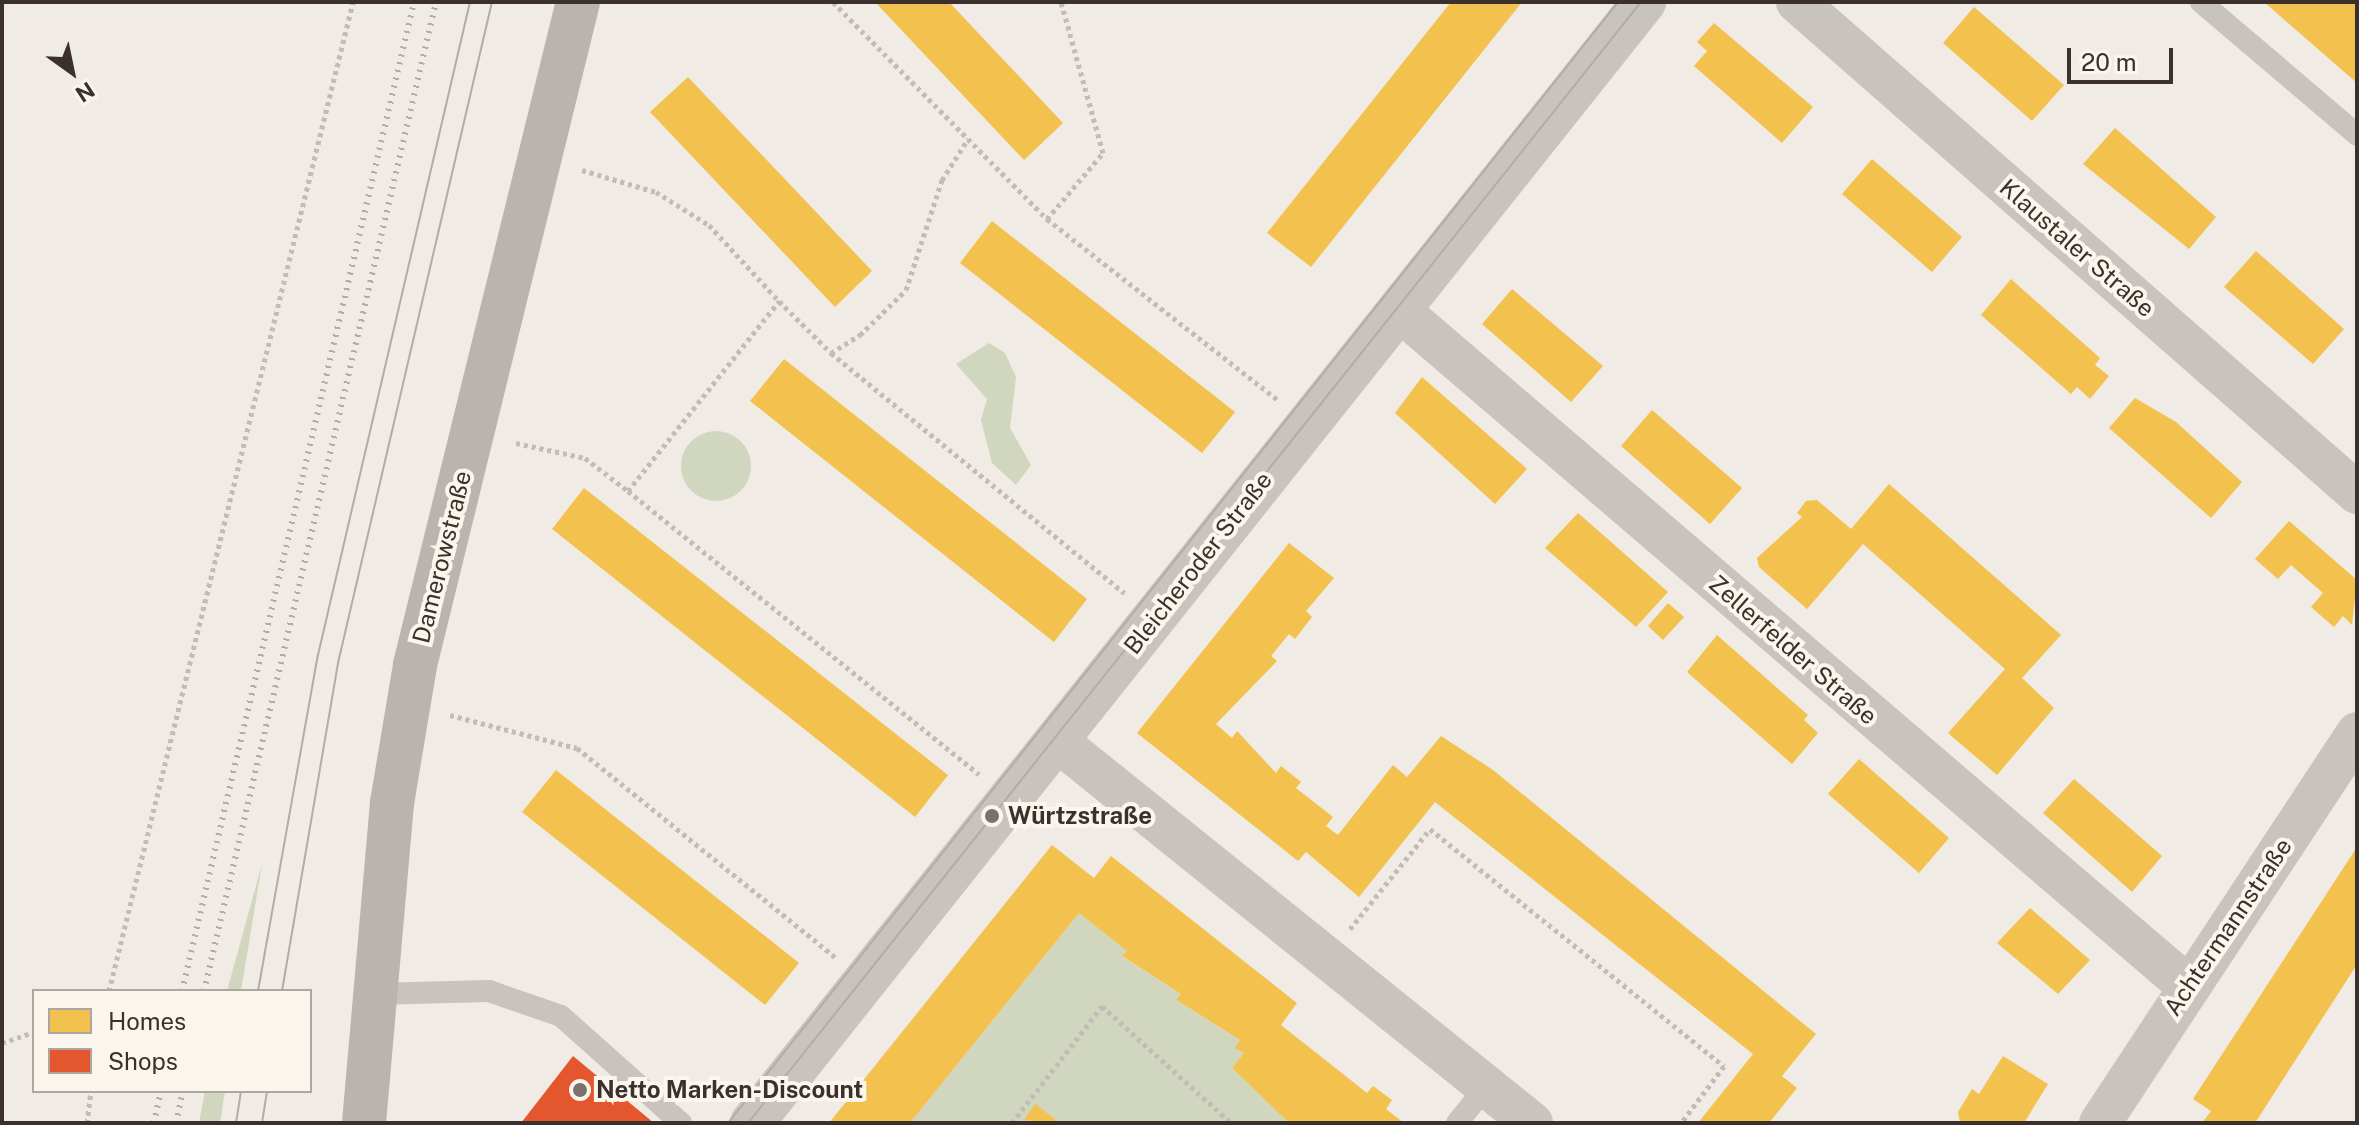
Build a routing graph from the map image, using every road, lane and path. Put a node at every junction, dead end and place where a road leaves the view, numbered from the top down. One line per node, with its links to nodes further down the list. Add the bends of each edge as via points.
1 (353, 2): 27 (path)
2 (578, 2): 28 (main road, Damerowstraße, via 415,665 392,803)
3 (833, 2): 9 (path)
4 (1061, 2): 11 (path, via 1103,153)
5 (1644, 2): 13 (street, Bleicheroder Straße)
6 (1797, 2): 18 (street, Klaustaler Straße)
7 (2201, 2): 8 (lane)
8 (2357, 135)
9 (968, 139): 11 (path); 14 (path, via 942,180 906,290)
10 (582, 170): 12 (path, via 656,192 709,225)
11 (1047, 219): 15 (path)
12 (779, 301): 14 (path); 17 (path)
13 (1399, 310): 15 (street, Bleicheroder Straße); 26 (street, Zellerfelder Straße)
14 (831, 353): 19 (path)
15 (1308, 424): 22 (street, Bleicheroder Straße)
16 (516, 443): 17 (path, via 585,458)
17 (628, 491): 23 (path)
18 (2357, 493)
19 (1128, 596)
20 (450, 715): 25 (path, via 577,748)
21 (2357, 733): 26 (street, Achtermannstraße)
22 (1056, 740): 31 (street); 36 (street, Bleicheroder Straße)
23 (984, 778)
24 (1347, 933): 41 (path, via 1430,829 1724,1066)
25 (836, 957)
26 (2189, 987): 42 (street, Achtermannstraße)
27 (109, 989)
28 (375, 994): 34 (main road, Damerowstraße); 35 (lane, via 489,991 561,1016)
29 (32, 1033): 30 (path)
30 (2, 1043)
31 (1486, 1087): 39 (lane); 40 (street)
32 (91, 1093): 33 (path)
33 (87, 1123)
34 (364, 1123)
35 (681, 1123)
36 (752, 1123)
37 (1012, 1123): 38 (path, via 1102,1006)
38 (1231, 1123)
39 (1457, 1123)
40 (1532, 1123)
41 (1681, 1123)
42 (2100, 1123)

